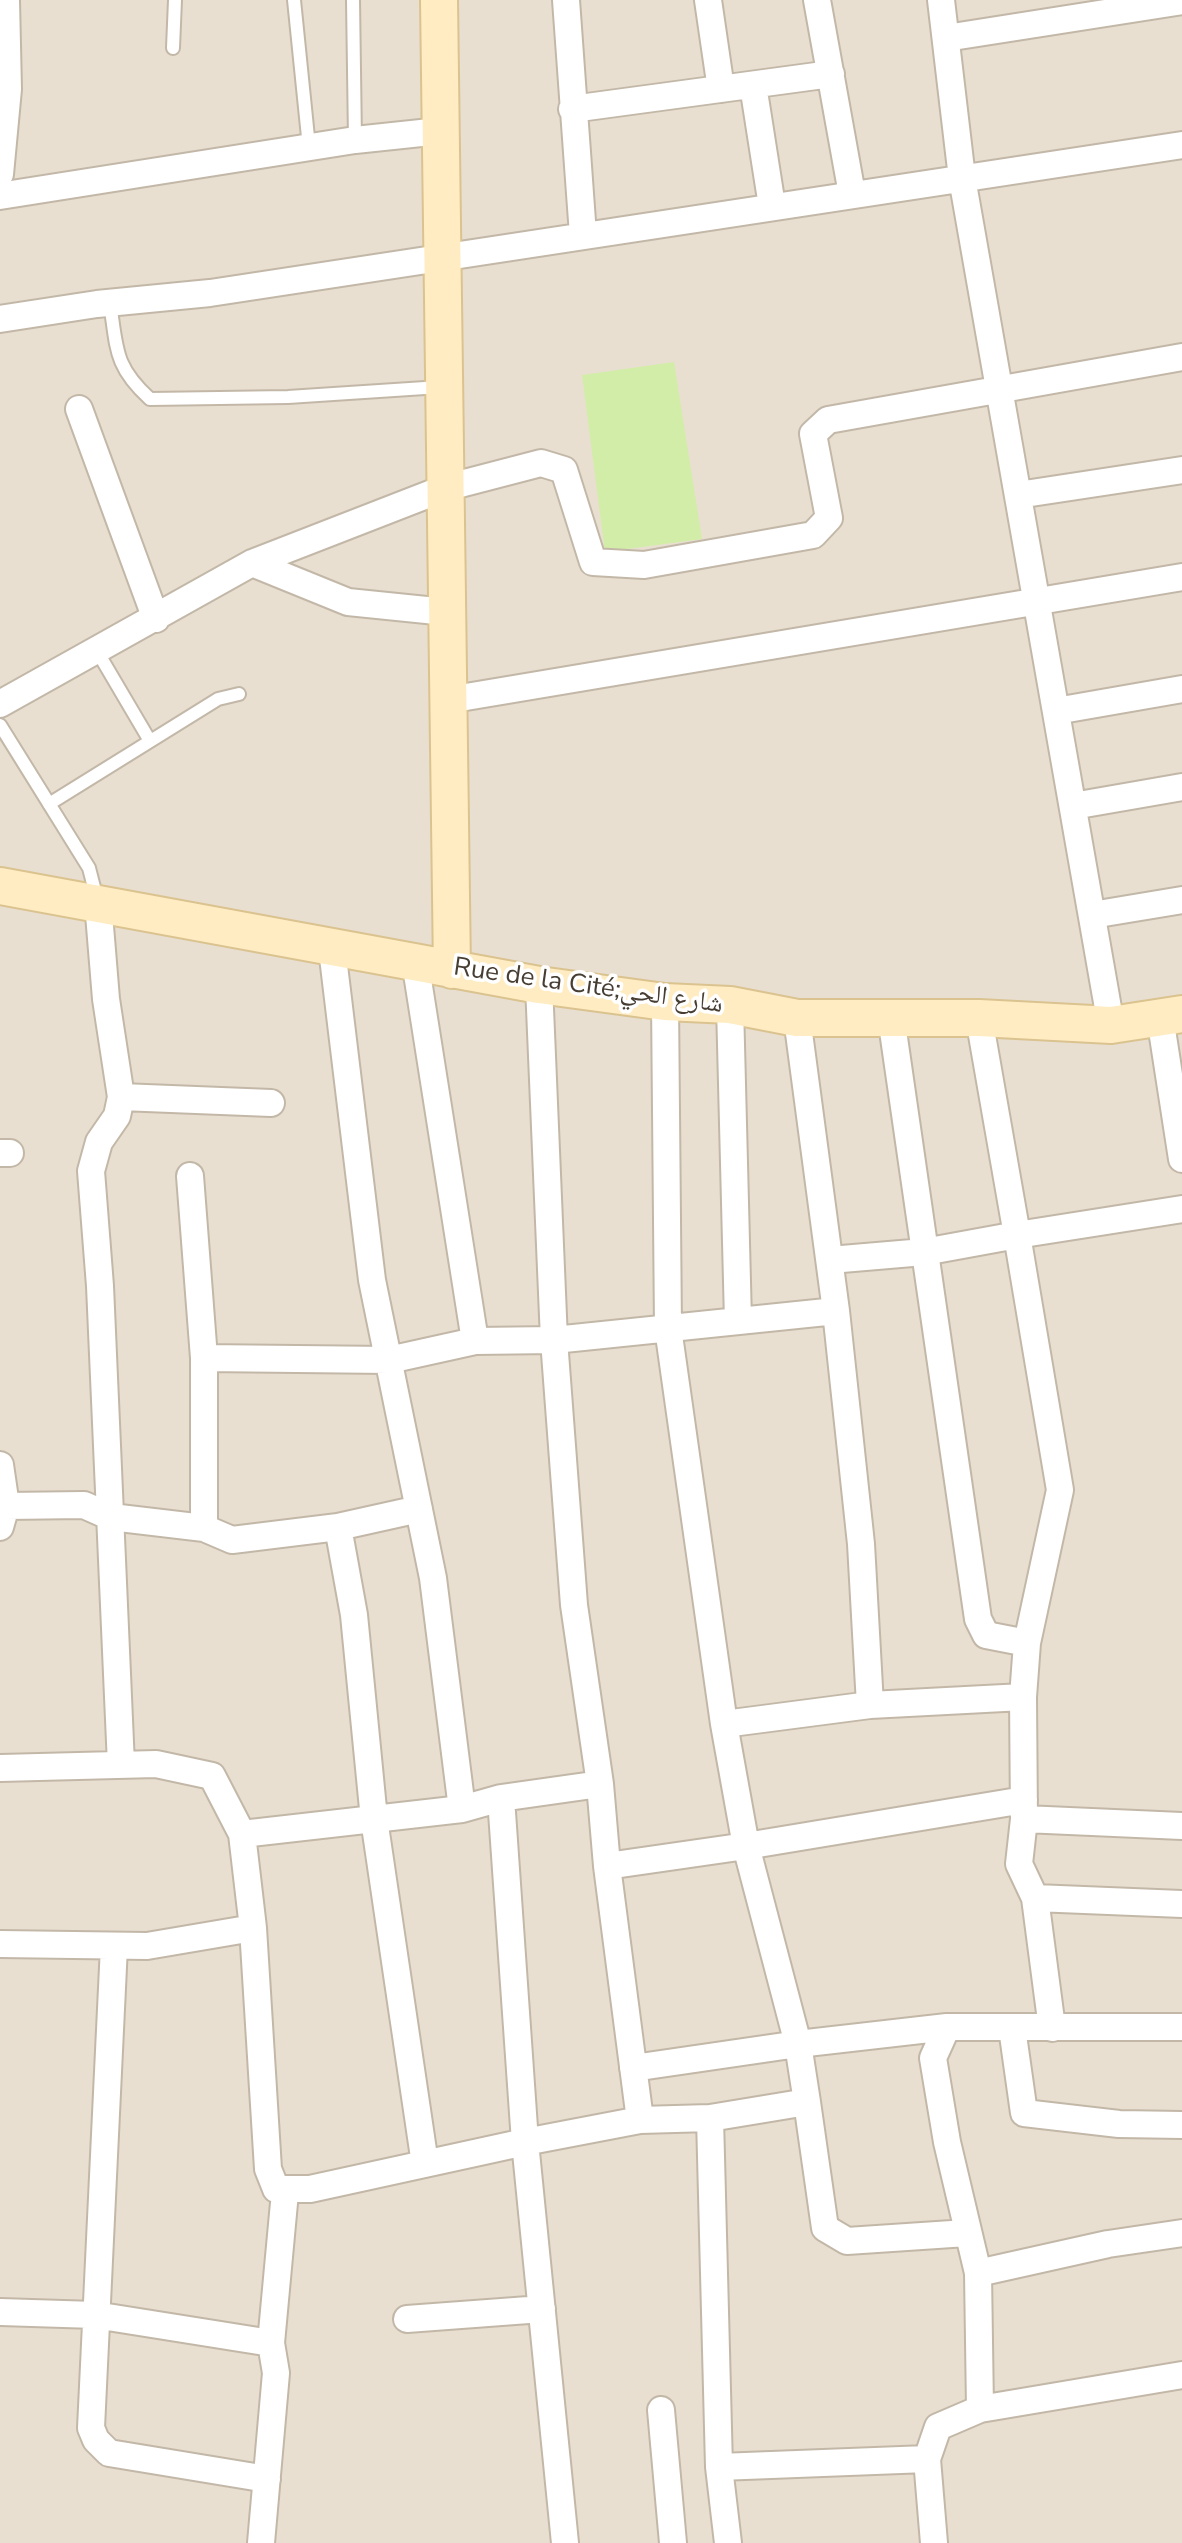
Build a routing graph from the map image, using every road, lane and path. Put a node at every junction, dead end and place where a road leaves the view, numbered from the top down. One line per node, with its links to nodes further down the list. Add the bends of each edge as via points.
1 (6, 0): 21 (street, via 8,89)
2 (175, 0): 12 (lane)
3 (294, 0): 20 (lane)
4 (353, 0): 18 (lane)
5 (439, 0): 17 (street)
6 (566, 0): 16 (street)
7 (708, 0): 15 (street)
8 (817, 0): 13 (street)
9 (941, 0): 11 (street)
10 (1182, 1): 11 (street)
11 (946, 38): 22 (street)
12 (173, 48)
13 (831, 74): 14 (street); 23 (street)
14 (753, 85): 15 (street); 25 (street)
15 (721, 89): 16 (street)
16 (572, 109): 26 (street)
17 (440, 131): 18 (street); 27 (street)
18 (355, 140): 20 (street)
19 (1182, 145): 22 (street)
20 (309, 147): 24 (street)
21 (0, 174)
22 (962, 178): 23 (street); 32 (street)
23 (852, 194): 25 (street)
24 (0, 196)
25 (772, 206): 26 (street)
26 (583, 235): 27 (street)
27 (441, 256): 28 (street, via 210,293); 31 (street)
28 (110, 303): 29 (street); 31 (lane, via 118,356 128,378 150,399)
29 (0, 319)
30 (1182, 357): 32 (street)
31 (443, 387): 35 (street)
32 (1000, 389): 35 (street, via 828,420 813,434 829,518 813,535 659,563 593,562 564,470 541,463); 36 (street)
33 (79, 409): 41 (street)
34 (1182, 470): 36 (street)
35 (445, 488): 37 (street); 40 (street)
36 (1018, 495): 39 (street)
37 (252, 563): 40 (street, via 348,602); 41 (street)
38 (1182, 577): 39 (street)
39 (1036, 603): 45 (street); 47 (street)
40 (446, 612): 45 (street)
41 (156, 619): 42 (street)
42 (97, 651): 46 (street); 49 (lane)
43 (1182, 689): 47 (street)
44 (239, 694): 49 (lane, via 218,699)
45 (448, 700): 59 (street)
46 (0, 704)
47 (1056, 711): 52 (street)
48 (0, 725): 51 (lane)
49 (150, 741): 51 (lane)
50 (1182, 787): 52 (street)
51 (49, 804): 55 (lane, via 89,868)
52 (1073, 806): 56 (street)
53 (0, 886): 55 (street, Rue de la Cité;شارع الحي)
54 (1182, 900): 56 (street)
55 (98, 902): 57 (street, Rue de la Cité;شارع الحي); 68 (street)
56 (1092, 915): 67 (street)
57 (332, 949): 58 (street, Rue de la Cité;شارع الحي); 82 (street, via 372,1280)
58 (415, 961): 59 (street, Rue de la Cité;شارع الحي); 80 (street)
59 (452, 970): 60 (street, Rue de la Cité;شارع الحي)
60 (539, 985): 61 (street, Rue de la Cité;شارع الحي); 79 (street)
61 (665, 1002): 62 (street, Rue de la Cité;شارع الحي); 78 (street)
62 (730, 1005): 65 (street, Rue de la Cité;شارع الحي); 77 (street)
63 (1171, 1016): 67 (street, Rue de la Cité;شارع الحي); 70 (street)
64 (891, 1017): 65 (street, Rue de la Cité;شارع الحي); 66 (street, Rue de la Cité;شارع الحي); 74 (street)
65 (797, 1018): 75 (street)
66 (979, 1018): 67 (street, Rue de la Cité;شارع الحي); 73 (street)
67 (1111, 1025)
68 (121, 1097): 69 (street); 86 (street, via 91,1171)
69 (271, 1103)
70 (1182, 1159)
71 (190, 1176): 81 (street)
72 (1182, 1209): 73 (street)
73 (1017, 1235): 74 (street); 89 (street, via 1060,1490)
74 (924, 1252): 75 (street); 89 (street, via 978,1619 986,1635)
75 (830, 1260): 76 (street)
76 (836, 1311): 77 (street); 91 (street, via 861,1544)
77 (738, 1321): 78 (street)
78 (668, 1328): 79 (street); 92 (street)
79 (554, 1340): 80 (street); 95 (street, via 574,1605)
80 (475, 1341): 82 (street)
81 (204, 1358): 82 (street); 88 (street)
82 (389, 1360): 84 (street)
83 (0, 1465): 85 (street)
84 (419, 1509): 87 (street); 97 (street, via 433,1578)
85 (3, 1516): 86 (street, via 84,1505)
86 (111, 1517): 88 (street); 93 (street)
87 (338, 1527): 88 (street, via 232,1540); 99 (street, via 354,1615)
88 (204, 1528)
89 (1027, 1643): 90 (street)
90 (1023, 1697): 91 (street); 98 (street)
91 (870, 1705): 92 (street)
92 (724, 1724): 102 (street)
93 (121, 1765): 94 (street); 101 (street, via 156,1764 212,1776)
94 (0, 1768)
95 (600, 1784): 96 (street); 103 (street)
96 (501, 1798): 97 (street); 119 (street)
97 (462, 1809): 99 (street)
98 (1024, 1810): 100 (street); 102 (street); 104 (street, via 1019,1864)
99 (374, 1819): 101 (street); 120 (street)
100 (1182, 1826)
101 (242, 1834): 106 (street)
102 (746, 1846): 103 (street); 113 (street)
103 (607, 1866): 114 (street)
104 (1035, 1898): 105 (street); 112 (street)
105 (1182, 1904)
106 (253, 1928): 108 (street, via 147,1946); 121 (street, via 268,2169)
107 (0, 1944): 108 (street)
108 (114, 1946): 127 (street)
109 (947, 2027): 111 (street); 113 (street); 122 (street, via 933,2058)
110 (1182, 2027): 112 (street)
111 (1012, 2028): 112 (street); 118 (street, via 1024,2113)
112 (1052, 2028)
113 (798, 2044): 114 (street); 115 (street)
114 (633, 2068): 117 (street)
115 (807, 2102): 116 (street); 122 (street, via 825,2228 847,2241)
116 (710, 2118): 117 (street); 134 (street)
117 (640, 2120): 119 (street)
118 (1182, 2125)
119 (525, 2142): 120 (street); 125 (street)
120 (425, 2164): 121 (street, via 310,2189)
121 (276, 2189): 129 (street, via 285,2192)
122 (967, 2233): 124 (street)
123 (1182, 2233): 124 (street)
124 (978, 2273): 131 (street)
125 (542, 2309): 128 (street); 137 (street)
126 (0, 2312): 127 (street)
127 (95, 2315): 129 (street); 135 (street, via 91,2428 109,2453)
128 (407, 2319)
129 (271, 2343): 135 (street, via 276,2373)
130 (1182, 2375): 131 (street)
131 (980, 2409): 133 (street, via 938,2427)
132 (661, 2410): 138 (street)
133 (927, 2459): 134 (street); 140 (street)
134 (719, 2467): 139 (street)
135 (267, 2479): 136 (street)
136 (261, 2543)
137 (565, 2543)
138 (673, 2543)
139 (728, 2543)
140 (934, 2543)

